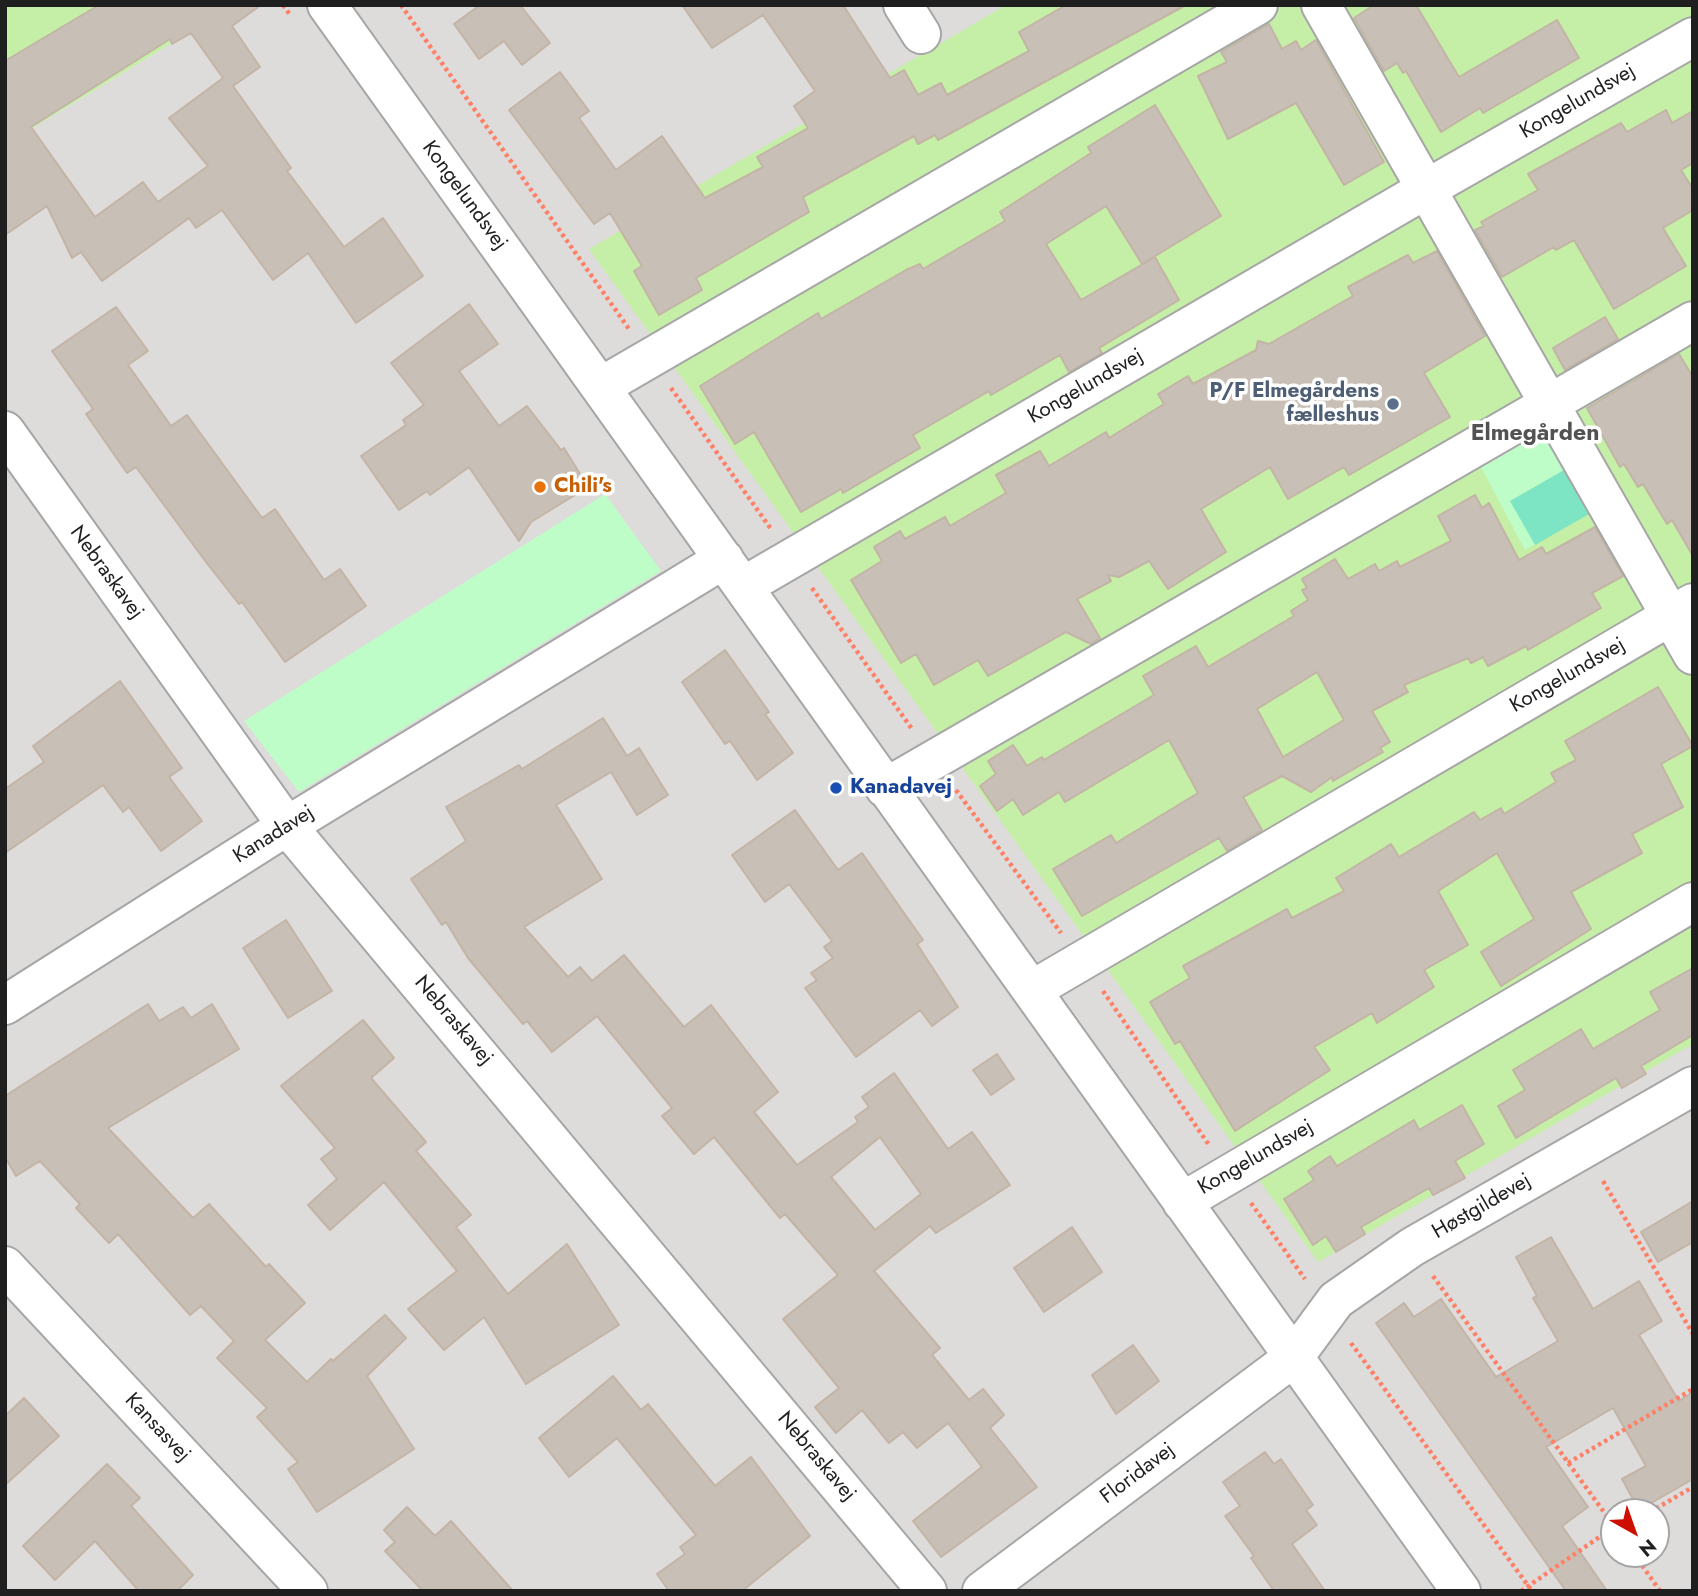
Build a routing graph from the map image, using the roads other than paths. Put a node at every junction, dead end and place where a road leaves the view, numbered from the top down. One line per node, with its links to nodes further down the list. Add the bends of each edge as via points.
1 (327, 5): 7 (street, Kongelundsvej)
2 (1258, 5): 7 (street)
3 (1321, 5): 5 (street)
4 (1693, 37): 5 (street, Kongelundsvej)
5 (1428, 188): 8 (street); 10 (street, Kongelundsvej, via 791,558)
6 (1693, 321): 8 (street)
7 (602, 386): 10 (street, Kongelundsvej)
8 (1546, 404): 11 (street); 13 (street)
9 (5, 431): 14 (street, Nebraskavej)
10 (734, 572): 13 (street, Kongelundsvej); 14 (street, Kanadavej)
11 (1681, 610): 12 (street); 16 (street, Kongelundsvej)
12 (1693, 655)
13 (886, 788): 16 (street, Kongelundsvej)
14 (287, 826): 17 (street, Kanadavej); 23 (street, Nebraskavej)
15 (1693, 902): 19 (street, Kongelundsvej)
16 (1032, 990): 19 (street, Kongelundsvej)
17 (5, 1005)
18 (1693, 1086): 21 (street, Høstgildevej, via 1412,1247 1336,1300)
19 (1182, 1202): 21 (street, Kongelundsvej)
20 (5, 1266): 22 (street, Kansasvej)
21 (1294, 1357): 24 (street, Floridavej); 25 (street, Kongelundsvej)
22 (308, 1591)
23 (927, 1591)
24 (982, 1591)
25 (1461, 1591)

